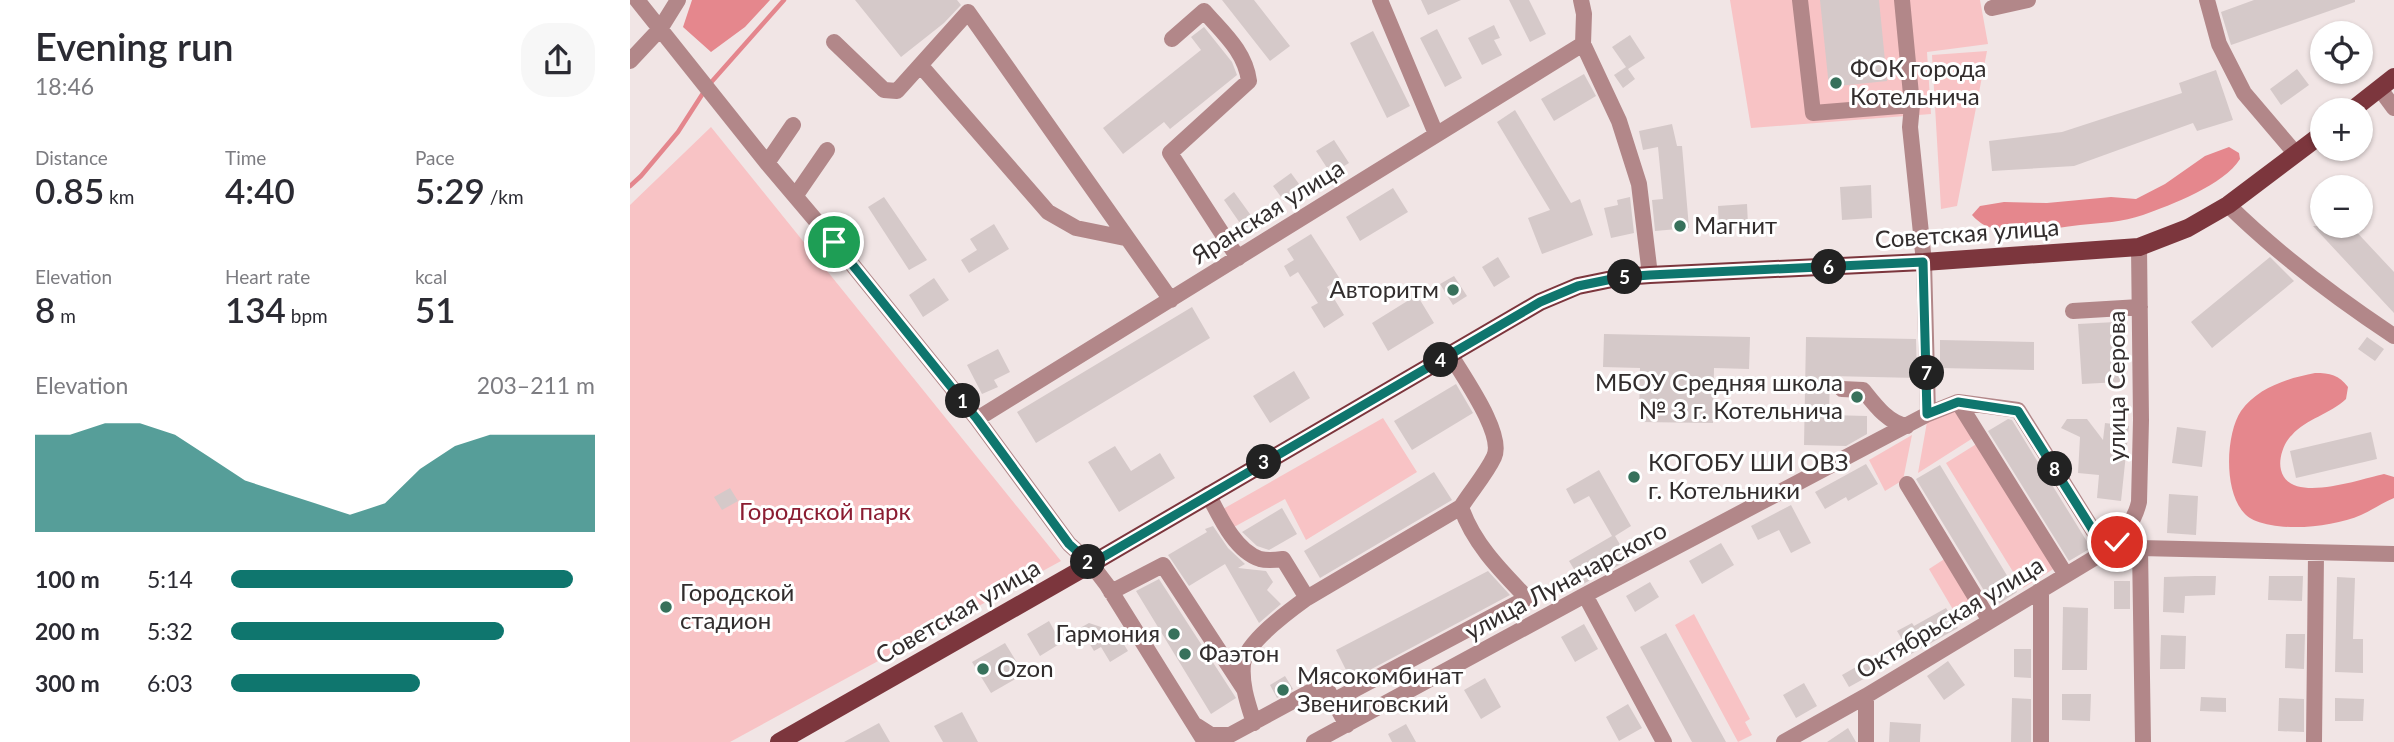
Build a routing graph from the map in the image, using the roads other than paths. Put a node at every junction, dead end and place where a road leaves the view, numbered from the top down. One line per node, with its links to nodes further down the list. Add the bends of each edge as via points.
1 (637, 0): 10 (street)
2 (678, 0): 10 (street)
3 (1380, 0): 21 (street)
4 (1581, 0): 13 (street)
5 (1800, 0): 18 (street, via 1813,113)
6 (1902, 0): 18 (street)
7 (2028, 0): 9 (street)
8 (2207, 0): 24 (street, via 2219,44 2245,93)
9 (1992, 8)
10 (660, 29): 14 (street); 25 (street)
11 (1172, 39): 30 (street, via 1204,11 1247,65 1249,80 1170,153)
12 (834, 43): 15 (street, via 884,90 897,90)
13 (1583, 44): 21 (street, Яранская улица); 32 (street, via 1619,121 1639,184)
14 (630, 61)
15 (921, 66): 28 (street, via 1048,212 1076,228); 28 (street, via 968,12)
16 (2387, 83): 17 (main road); 19 (street)
17 (2368, 98)
18 (1912, 105): 31 (street, via 1910,127)
19 (2394, 108)
20 (793, 125): 25 (street)
21 (1436, 134): 30 (street, Яранская улица)
22 (2310, 143): 24 (main road, Советская улица)
23 (827, 150): 26 (street)
24 (2296, 154): 27 (main road, Советская улица)
25 (767, 163): 26 (street)
26 (796, 195): 41 (street)
27 (2228, 205): 29 (main road, Советская улица, via 2188,228); 36 (street, via 2312,278)
28 (1125, 238): 33 (street)
29 (2140, 247): 31 (main road, Советская улица); 34 (street, улица Серова)
30 (1238, 258): 33 (street, Яранская улица)
31 (1923, 262): 32 (main road, Советская улица); 40 (street)
32 (1650, 275): 37 (main road, Советская улица, via 1578,286 1540,302)
33 (1171, 300): 41 (street, Яранская улица)
34 (2140, 307): 35 (street); 46 (street, улица Серова, via 2139,502)
35 (2073, 311)
36 (2394, 336)
37 (1450, 354): 44 (main road, Советская улица); 45 (street, via 1496,441 1494,457)
38 (1842, 389): 42 (street, via 1863,390 1878,409)
39 (1958, 402): 40 (street, улица Луначарского); 47 (street, via 2018,411); 52 (street)
40 (1927, 414): 42 (street, улица Луначарского)
41 (977, 419): 51 (street, via 1069,544)
42 (1907, 426): 55 (street, улица Луначарского)
43 (1907, 484): 57 (street)
44 (1208, 494): 51 (main road, Советская улица); 56 (street, via 1244,551 1262,560 1283,559)
45 (1461, 507): 56 (street); 60 (street, via 1489,556 1527,598)
46 (2131, 524): 47 (street, Октябрьская улица); 48 (street)
47 (2111, 547): 48 (street); 52 (street, Октябрьская улица)
48 (2140, 548): 49 (street); 71 (street)
49 (2316, 554): 50 (street); 72 (street)
50 (2394, 554)
51 (1091, 564): 54 (street); 64 (main road, Советская улица)
52 (2066, 575): 53 (street, Октябрьская улица)
53 (2040, 590): 57 (street, Октябрьская улица); 70 (street)
54 (1111, 592): 58 (street, via 1163,565); 62 (street)
55 (1585, 595): 63 (street, улица Луначарского); 67 (street)
56 (1307, 598): 58 (street, via 1265,630 1243,661)
57 (1990, 621): 59 (street, Октябрьская улица)
58 (1244, 689): 61 (street)
59 (1866, 696): 68 (street, Октябрьская улица); 69 (street)
60 (1333, 701): 61 (street, via 1328,691 1317,688); 63 (street)
61 (1254, 723): 62 (street, via 1230,735 1211,735)
62 (1195, 725): 65 (street)
63 (1347, 725): 66 (street, улица Луначарского)
64 (779, 742)
65 (1205, 742)
66 (1314, 742)
67 (1664, 742)
68 (1784, 742)
69 (1866, 742)
70 (2041, 742)
71 (2143, 742)
72 (2314, 742)

